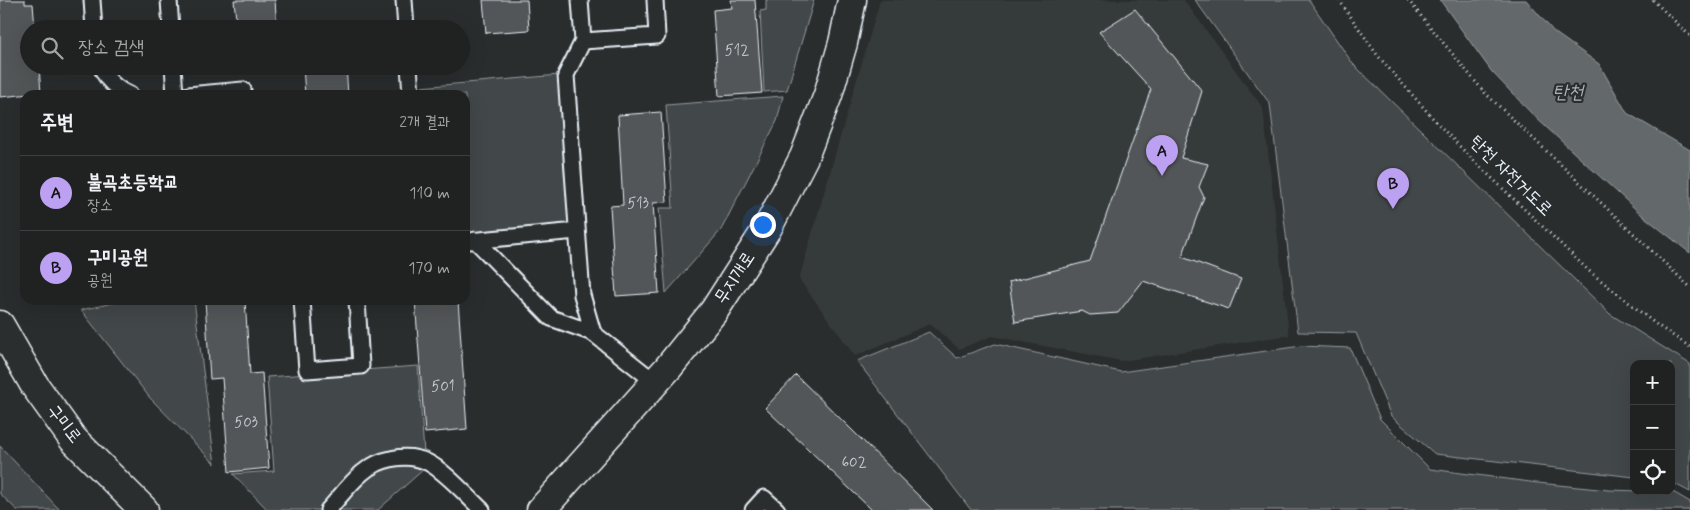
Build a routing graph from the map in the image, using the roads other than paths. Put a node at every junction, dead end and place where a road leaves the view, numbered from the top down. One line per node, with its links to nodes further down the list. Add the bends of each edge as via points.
1 (92, 0): 7 (lane)
2 (169, 0): 8 (lane)
3 (404, 0): 9 (lane)
4 (580, 0): 10 (lane)
5 (655, 0): 10 (lane, via 657,36)
6 (852, 0): 23 (street, 무지개로, via 828,95 800,166 768,227 714,311)
7 (93, 20)
8 (170, 20)
9 (405, 20)
10 (583, 41): 17 (lane, via 566,75)
11 (105, 75): 14 (lane)
12 (174, 75): 15 (lane)
13 (410, 75): 16 (lane)
14 (117, 90)
15 (175, 90)
16 (411, 90)
17 (577, 231): 18 (lane); 22 (lane, via 582,295)
18 (470, 241): 22 (lane, via 551,318)
19 (302, 305): 20 (lane, via 307,370 361,366)
20 (357, 305)
21 (0, 325): 24 (street, 구미로, via 35,386 73,439)
22 (593, 333): 23 (lane)
23 (655, 382): 27 (street, 무지개로)
24 (144, 510)
25 (328, 510): 26 (lane, via 362,473 378,462 410,458 426,461 436,468)
26 (482, 510)
27 (541, 510)
28 (753, 510): 29 (lane, via 764,498)
29 (777, 510)

